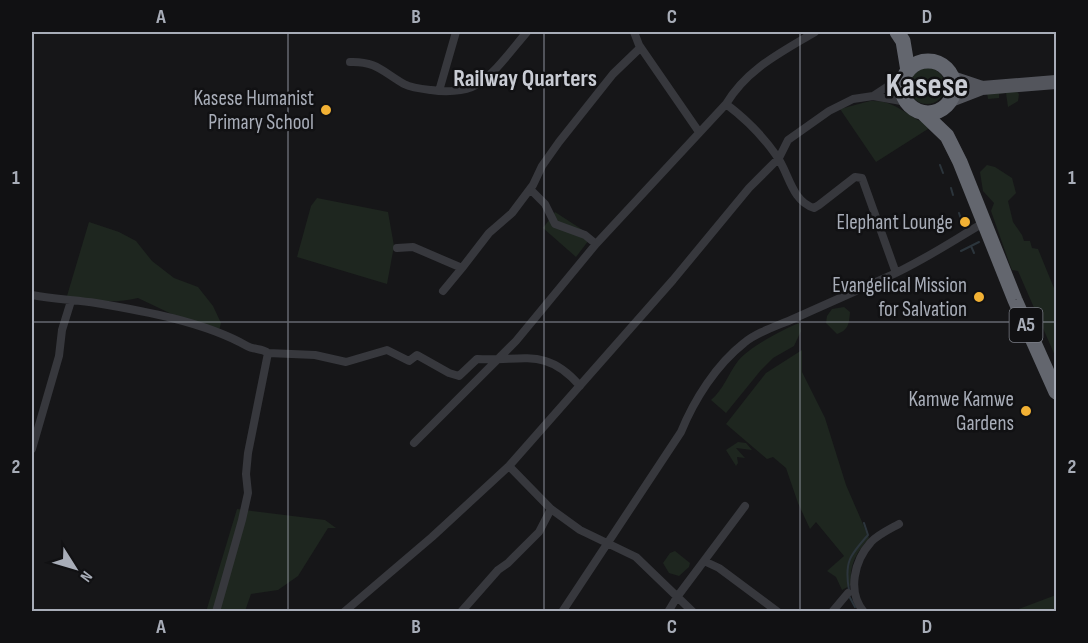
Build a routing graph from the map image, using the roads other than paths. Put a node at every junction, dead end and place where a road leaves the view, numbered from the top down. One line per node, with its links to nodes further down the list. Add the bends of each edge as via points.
1 (456, 32): 13 (street)
2 (527, 32): 13 (street, via 477,85)
3 (633, 32): 6 (street)
4 (814, 32): 17 (street, via 747,76)
5 (900, 36): 8 (highway); 9 (highway)
6 (640, 48): 19 (street); 22 (street, via 613,74 579,117 542,166)
7 (350, 62): 13 (street, via 373,64 408,86)
8 (932, 62): 9 (highway, via 915,65); 10 (highway, via 941,64)
9 (907, 73): 14 (street); 15 (highway, via 902,84)
10 (952, 78): 12 (main road); 16 (highway, A5, via 954,85)
11 (1056, 82): 12 (main road)
12 (982, 88): 16 (main road)
13 (439, 91)
14 (873, 96): 15 (street); 21 (street, via 853,99 800,130 788,140)
15 (907, 102): 18 (highway, A5)
16 (948, 103): 18 (highway, via 935,112); 20 (highway, A5 / A5)
17 (726, 105): 19 (street); 21 (street, via 754,127)
18 (923, 113): 20 (highway, A5 / A5)
19 (699, 132): 24 (street)
20 (947, 136): 23 (highway, A5 / A5)
21 (779, 158): 27 (street, via 792,188 804,204 814,208 855,177 862,178); 33 (street)
22 (530, 189): 24 (street, via 545,204 555,224 585,235); 26 (street)
23 (985, 222): 27 (street); 34 (highway, A5 / A5)
24 (596, 244): 32 (street, via 516,341)
25 (397, 248): 26 (street, via 413,247)
26 (462, 268): 28 (street)
27 (897, 273): 41 (street, via 769,329 738,347 696,402 681,432)
28 (443, 291)
29 (32, 295): 30 (street)
30 (71, 301): 31 (street, via 187,322); 36 (street)
31 (268, 353): 32 (street, via 315,355 346,362 387,350 409,362 417,355 459,376 477,359); 45 (street, via 248,453 248,493)
32 (496, 359): 33 (street, via 540,359 556,364); 35 (street)
33 (580, 386): 37 (street)
34 (1056, 392)
35 (414, 443)
36 (32, 446)
37 (508, 466): 39 (street); 46 (street)
38 (746, 506): 42 (street)
39 (551, 509): 41 (street); 47 (street, via 539,532)
40 (899, 524): 53 (street, via 871,543 855,571 857,603)
41 (607, 543): 44 (street, via 636,557); 48 (street)
42 (704, 561): 44 (street); 51 (street)
43 (848, 593): 52 (street)
44 (677, 597): 49 (street); 50 (street)
45 (216, 612)
46 (344, 612)
47 (461, 612)
48 (562, 612)
49 (668, 612)
50 (693, 612)
51 (778, 612)
52 (832, 612)
53 (864, 612)

